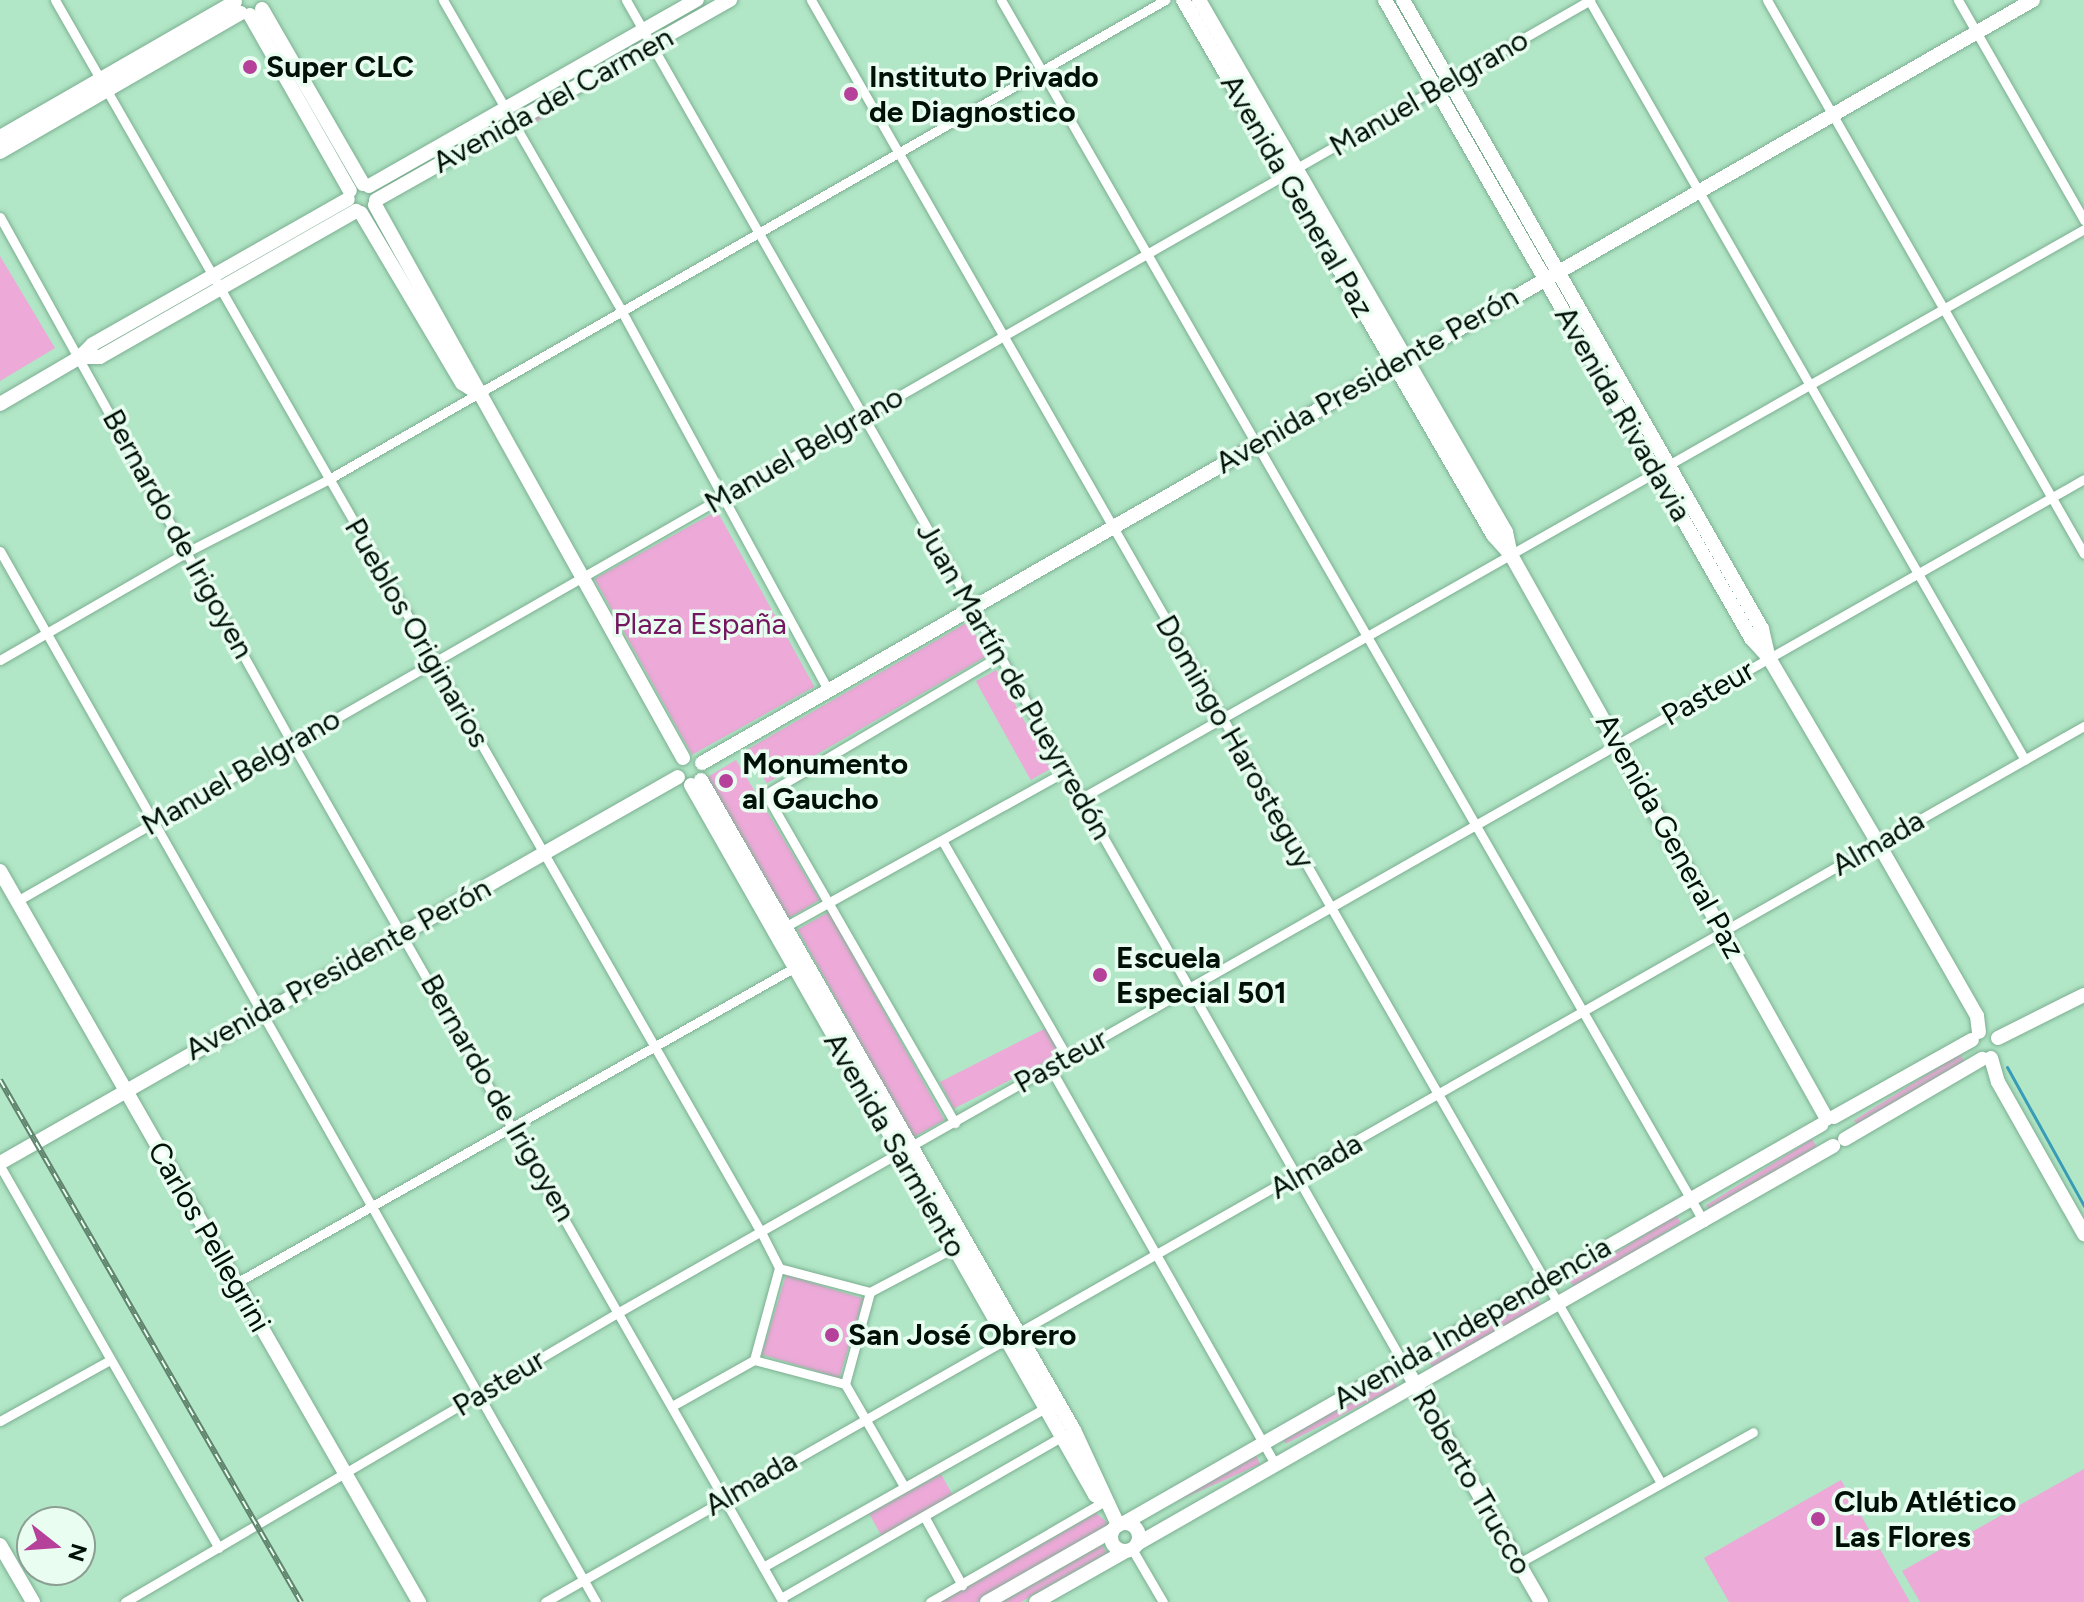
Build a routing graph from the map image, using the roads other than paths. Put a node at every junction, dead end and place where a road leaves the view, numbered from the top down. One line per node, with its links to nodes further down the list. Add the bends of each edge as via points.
1 (55, 0): 22 (street, Pueblos Originarios)
2 (443, 0): 24 (street)
3 (626, 0): 18 (street, Juan Martín de Pueyrredón)
4 (697, 0): 18 (main road, Avenida del Carmen)
5 (730, 0): 20 (main road, Avenida del Carmen)
6 (811, 0): 29 (street, Domingo Harosteguy)
7 (1001, 0): 21 (street)
8 (1165, 0): 21 (street)
9 (1183, 0): 30 (main road, Avenida General Paz)
10 (1199, 0): 30 (main road, Avenida General Paz)
11 (1385, 0): 23 (main road, Avenida Rivadavia)
12 (1403, 0): 23 (main road, Avenida Rivadavia)
13 (1590, 0): 23 (street, Manuel Belgrano); 31 (street)
14 (1767, 0): 25 (street)
15 (1958, 0): 19 (street)
16 (2033, 0): 19 (main road, Avenida Presidente Perón)
17 (252, 5): 22 (main road); 32 (main road)
18 (643, 31): 20 (street, Juan Martín de Pueyrredón); 24 (main road, Avenida del Carmen)
19 (1977, 32): 25 (main road, Avenida Presidente Perón); 34 (street)
20 (651, 45): 26 (main road, Avenida del Carmen); 36 (street, Juan Martín de Pueyrredón)
21 (1043, 71): 29 (street); 37 (street)
22 (103, 85): 27 (main road); 28 (main road); 39 (street, Pueblos Originarios)
23 (1443, 85): 30 (street, Manuel Belgrano); 38 (main road, Avenida Rivadavia)
24 (506, 109): 26 (street); 32 (main road, Avenida del Carmen)
25 (1833, 114): 31 (main road, Avenida Presidente Perón); 41 (street)
26 (514, 123): 32 (main road, Avenida del Carmen); 42 (street)
27 (0, 137)
28 (0, 152)
29 (899, 153): 36 (street); 43 (street, Domingo Harosteguy)
30 (1290, 172): 37 (street, Manuel Belgrano); 45 (main road, Avenida General Paz)
31 (1699, 191): 38 (main road, Avenida Presidente Perón); 46 (street)
32 (362, 199): 39 (main road, Avenida del Carmen); 40 (main road, Avenida del Carmen); 47 (main road, via 462,383)
33 (0, 217): 44 (street, Bernardo de Irigoyen)
34 (2084, 220)
35 (2084, 229): 41 (street)
36 (759, 233): 42 (street); 49 (street, Juan Martín de Pueyrredón)
37 (1147, 254): 43 (street, Manuel Belgrano); 50 (street)
38 (1552, 275): 45 (main road, Avenida Presidente Perón); 51 (main road, Avenida Rivadavia)
39 (212, 276): 40 (street, Pueblos Originarios); 44 (main road, Avenida del Carmen, via 93,344)
40 (220, 289): 44 (main road, Avenida del Carmen, via 100,357); 52 (street, Pueblos Originarios)
41 (1943, 309): 46 (street); 54 (street)
42 (621, 310): 47 (street); 55 (street)
43 (1004, 336): 49 (street, Manuel Belgrano); 56 (street, Domingo Harosteguy)
44 (80, 357): 48 (main road, Avenida del Carmen); 58 (street, Bernardo de Irigoyen)
45 (1400, 361): 50 (main road, Avenida Presidente Perón); 60 (main road, Avenida General Paz, via 1506,532)
46 (1809, 384): 51 (street); 61 (street)
47 (475, 391): 52 (street); 62 (main road)
48 (0, 404)
49 (864, 416): 55 (street, Manuel Belgrano); 63 (street, Juan Martín de Pueyrredón)
50 (1256, 444): 56 (main road, Avenida Presidente Perón); 65 (street)
51 (1662, 468): 60 (street); 67 (main road, Avenida Rivadavia, via 1751,638)
52 (329, 479): 58 (street); 69 (street, Pueblos Originarios)
53 (2084, 479): 54 (street, Pasteur)
54 (2051, 497): 59 (street); 61 (street, Pasteur)
55 (720, 499): 62 (street, Manuel Belgrano); 70 (street)
56 (1112, 526): 63 (main road, Avenida Presidente Perón); 71 (street, Domingo Harosteguy)
57 (0, 551): 64 (street)
58 (189, 551): 64 (street); 73 (street, Bernardo de Irigoyen)
59 (2084, 554)
60 (1511, 555): 65 (street); 74 (main road, Avenida General Paz)
61 (1918, 573): 67 (street, Pasteur); 76 (street)
62 (581, 577): 69 (street, Manuel Belgrano); 75 (main road)
63 (972, 606): 66 (street, Juan Martín de Pueyrredón); 70 (main road, Avenida Presidente Perón)
64 (46, 632): 68 (street); 81 (street)
65 (1366, 636): 71 (street); 82 (street)
66 (999, 656): 78 (street, Juan Martín de Pueyrredón); 88 (street, via 766,794)
67 (1769, 658): 74 (street, Pasteur); 84 (main road, Avenida Rivadavia)
68 (0, 660)
69 (434, 662): 73 (street, Manuel Belgrano); 85 (street, Pueblos Originarios)
70 (827, 688): 77 (main road, Avenida Presidente Perón)
71 (1222, 718): 80 (street); 89 (street, Domingo Harosteguy)
72 (2084, 726): 76 (street, Almada)
73 (292, 743): 81 (street, Manuel Belgrano); 92 (street, Bernardo de Irigoyen)
74 (1618, 745): 82 (street, Pasteur); 91 (main road, Avenida General Paz)
75 (683, 758): 77 (main road); 79 (main road)
76 (2025, 760): 84 (street, Almada)
77 (702, 763): 79 (main road)
78 (1063, 773): 80 (street, Juan Martín de Pueyrredón); 83 (street)
79 (690, 780): 85 (main road, Avenida Presidente Perón); 90 (main road, Avenida Sarmiento)
80 (1080, 799): 94 (street, Juan Martín de Pueyrredón)
81 (155, 822): 87 (street, Manuel Belgrano); 96 (street)
82 (1475, 826): 89 (street, Pasteur); 97 (street)
83 (943, 842): 88 (street); 101 (street)
84 (1878, 843): 91 (street, Almada); 98 (main road, Avenida Rivadavia, via 1977,1016)
85 (542, 853): 92 (main road, Avenida Presidente Perón); 100 (street, Pueblos Originarios)
86 (0, 871): 87 (main road, Carlos Pellegrini)
87 (17, 901): 104 (main road, Carlos Pellegrini)
88 (829, 904): 90 (street); 107 (street)
89 (1331, 909): 94 (street, Pasteur); 105 (street, Domingo Harosteguy)
90 (781, 929): 93 (main road, Avenida Sarmiento)
91 (1724, 932): 97 (street, Almada); 106 (main road, Avenida General Paz)
92 (404, 933): 96 (main road, Avenida Presidente Perón); 108 (street, Bernardo de Irigoyen)
93 (800, 964): 100 (street); 110 (main road, Avenida Sarmiento)
94 (1191, 989): 101 (street, Pasteur); 112 (street, Juan Martín de Pueyrredón)
95 (2084, 995): 99 (main road)
96 (263, 1011): 104 (main road, Avenida Presidente Perón); 114 (street)
97 (1582, 1013): 105 (street, Almada); 113 (street)
98 (1976, 1036): 99 (main road, via 1990,1031); 102 (main road, via 1973,1051); 106 (main road, Avenida Independencia)
99 (1998, 1038): 102 (main road, via 1999,1048)
100 (654, 1047): 108 (street); 116 (street, Pueblos Originarios)
101 (1067, 1057): 103 (street, Pasteur)
102 (1987, 1058): 109 (main road, Avenida Independencia); 117 (main road)
103 (1049, 1066): 107 (street, Pasteur); 119 (street)
104 (125, 1090): 111 (main road, Avenida Presidente Perón); 122 (main road, Carlos Pellegrini)
105 (1437, 1096): 112 (street, Almada); 121 (street, Domingo Harosteguy)
106 (1827, 1120): 109 (main road, via 1820,1137); 109 (main road, via 1845,1123); 113 (main road, Avenida Independencia)
107 (955, 1123): 110 (street, Pasteur)
108 (514, 1124): 114 (street); 125 (street, Bernardo de Irigoyen)
109 (1839, 1142): 115 (main road, Avenida Independencia)
110 (905, 1152): 116 (street, Pasteur); 118 (main road, Avenida Sarmiento)
111 (0, 1164): 127 (street)
112 (1297, 1176): 119 (street, Almada); 129 (street, Juan Martín de Pueyrredón)
113 (1690, 1198): 115 (street); 121 (main road, Avenida Independencia)
114 (374, 1205): 122 (street); 132 (street)
115 (1704, 1222): 124 (main road, Avenida Independencia)
116 (762, 1234): 120 (street, Pueblos Originarios); 125 (street, Pasteur)
117 (2084, 1234)
118 (959, 1245): 123 (street); 126 (main road, Avenida Sarmiento)
119 (1158, 1256): 126 (street, Almada); 139 (street)
120 (779, 1268): 123 (street); 128 (street)
121 (1545, 1282): 124 (street, Domingo Harosteguy); 129 (main road, Avenida Independencia)
122 (236, 1283): 141 (main road, Carlos Pellegrini)
123 (870, 1292): 130 (street)
124 (1558, 1305): 131 (main road, Avenida Independencia); 142 (street, Domingo Harosteguy)
125 (619, 1312): 132 (street, Pasteur); 134 (street, Bernardo de Irigoyen)
126 (1011, 1338): 133 (main road, Avenida Sarmiento); 135 (street, Almada)
127 (110, 1360): 136 (street); 149 (street)
128 (754, 1360): 130 (street); 134 (street)
129 (1403, 1363): 131 (main road, Roberto Trucco); 139 (main road, Avenida Independencia)
130 (845, 1384): 135 (street)
131 (1417, 1385): 140 (main road, Avenida Independencia); 151 (main road, Roberto Trucco)
132 (481, 1394): 141 (street, Pasteur); 153 (street)
133 (1051, 1404): 138 (main road, Avenida Sarmiento); 143 (street)
134 (672, 1406): 144 (street, Bernardo de Irigoyen)
135 (865, 1417): 143 (street); 144 (street, Almada)
136 (0, 1421)
137 (1753, 1432): 142 (street)
138 (1068, 1433): 145 (main road, Avenida Sarmiento, via 1095,1495); 146 (street)
139 (1264, 1443): 140 (street); 147 (main road, Avenida Independencia)
140 (1276, 1465): 150 (main road, Avenida Independencia)
141 (345, 1473): 149 (street, Pasteur); 158 (main road, Carlos Pellegrini)
142 (1661, 1483): 151 (street)
143 (904, 1486): 152 (street)
144 (725, 1499): 152 (street, Bernardo de Irigoyen); 153 (street, Almada)
145 (1105, 1501): 147 (main road, Avenida Sarmiento); 154 (street)
146 (924, 1516): 154 (street); 155 (street)
147 (1118, 1526): 150 (main road, via 1136,1529); 150 (main road, via 1111,1542); 162 (main road, Avenida Independencia)
148 (0, 1545): 156 (main road)
149 (219, 1548): 157 (street, Pasteur)
150 (1131, 1548): 163 (main road, Avenida Independencia); 164 (street)
151 (1519, 1563): 165 (main road, Roberto Trucco)
152 (763, 1567): 155 (street, Bernardo de Irigoyen)
153 (584, 1580): 159 (street, Almada); 160 (street)
154 (962, 1585): 161 (street)
155 (782, 1600)
156 (33, 1602)
157 (125, 1602)
158 (419, 1602)
159 (545, 1602)
160 (596, 1602)
161 (930, 1602)
162 (987, 1602)
163 (1036, 1602)
164 (1163, 1602)
165 (1541, 1602)

